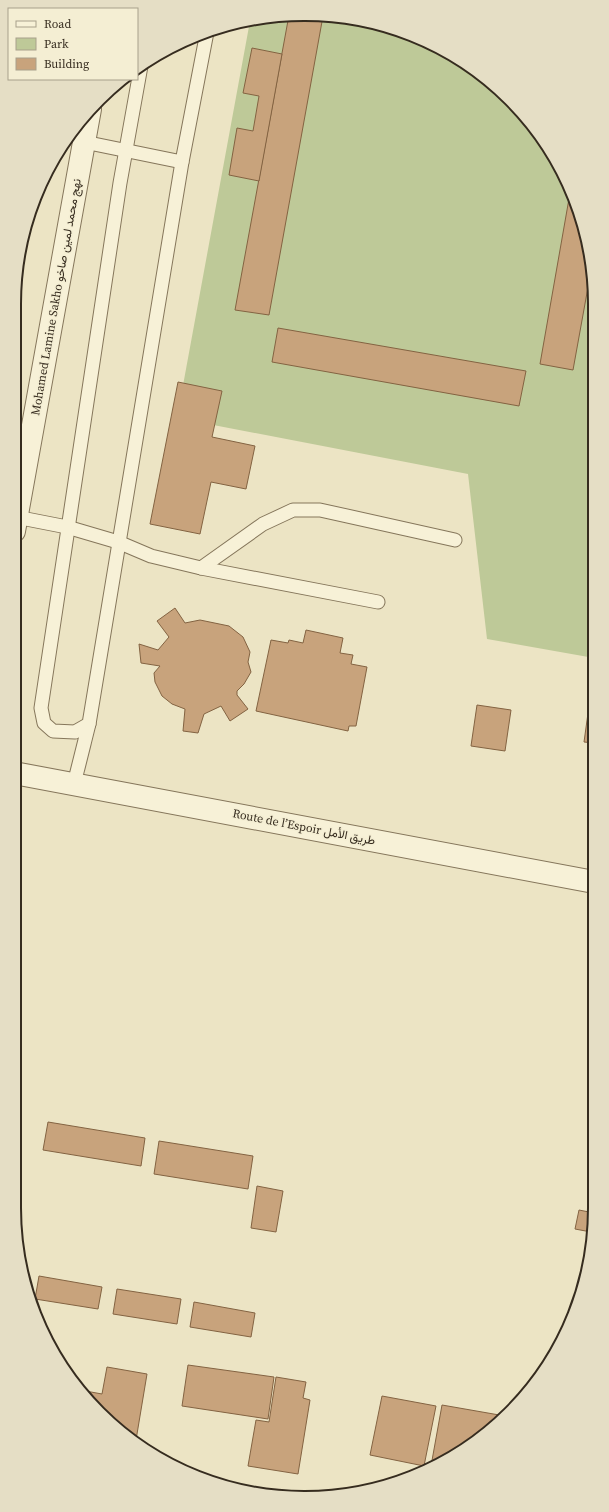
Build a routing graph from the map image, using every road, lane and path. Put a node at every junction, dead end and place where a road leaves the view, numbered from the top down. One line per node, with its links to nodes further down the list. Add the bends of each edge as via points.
1 (206, 39): 6 (lane)
2 (139, 75): 5 (lane)
3 (88, 122): 4 (street, Mohamed Lamine Sakho نهج محمد لمين صاخو)
4 (84, 142): 5 (lane); 7 (street, Mohamed Lamine Sakho نهج محمد لمين صاخو)
5 (126, 150): 6 (lane); 9 (lane)
6 (182, 162): 11 (lane)
7 (21, 491)
8 (21, 524): 9 (lane)
9 (67, 527): 11 (lane); 14 (lane, via 41,708 44,723 53,731 75,732)
10 (455, 540): 12 (lane, via 320,510 293,510 263,524)
11 (118, 542): 12 (lane, via 150,556); 14 (lane)
12 (201, 568): 13 (lane)
13 (378, 602)
14 (89, 724): 16 (lane)
15 (21, 774): 16 (street, Route de l’Espoir طريق الأمل)
16 (74, 784): 17 (street, Route de l’Espoir طريق الأمل)
17 (588, 881)

